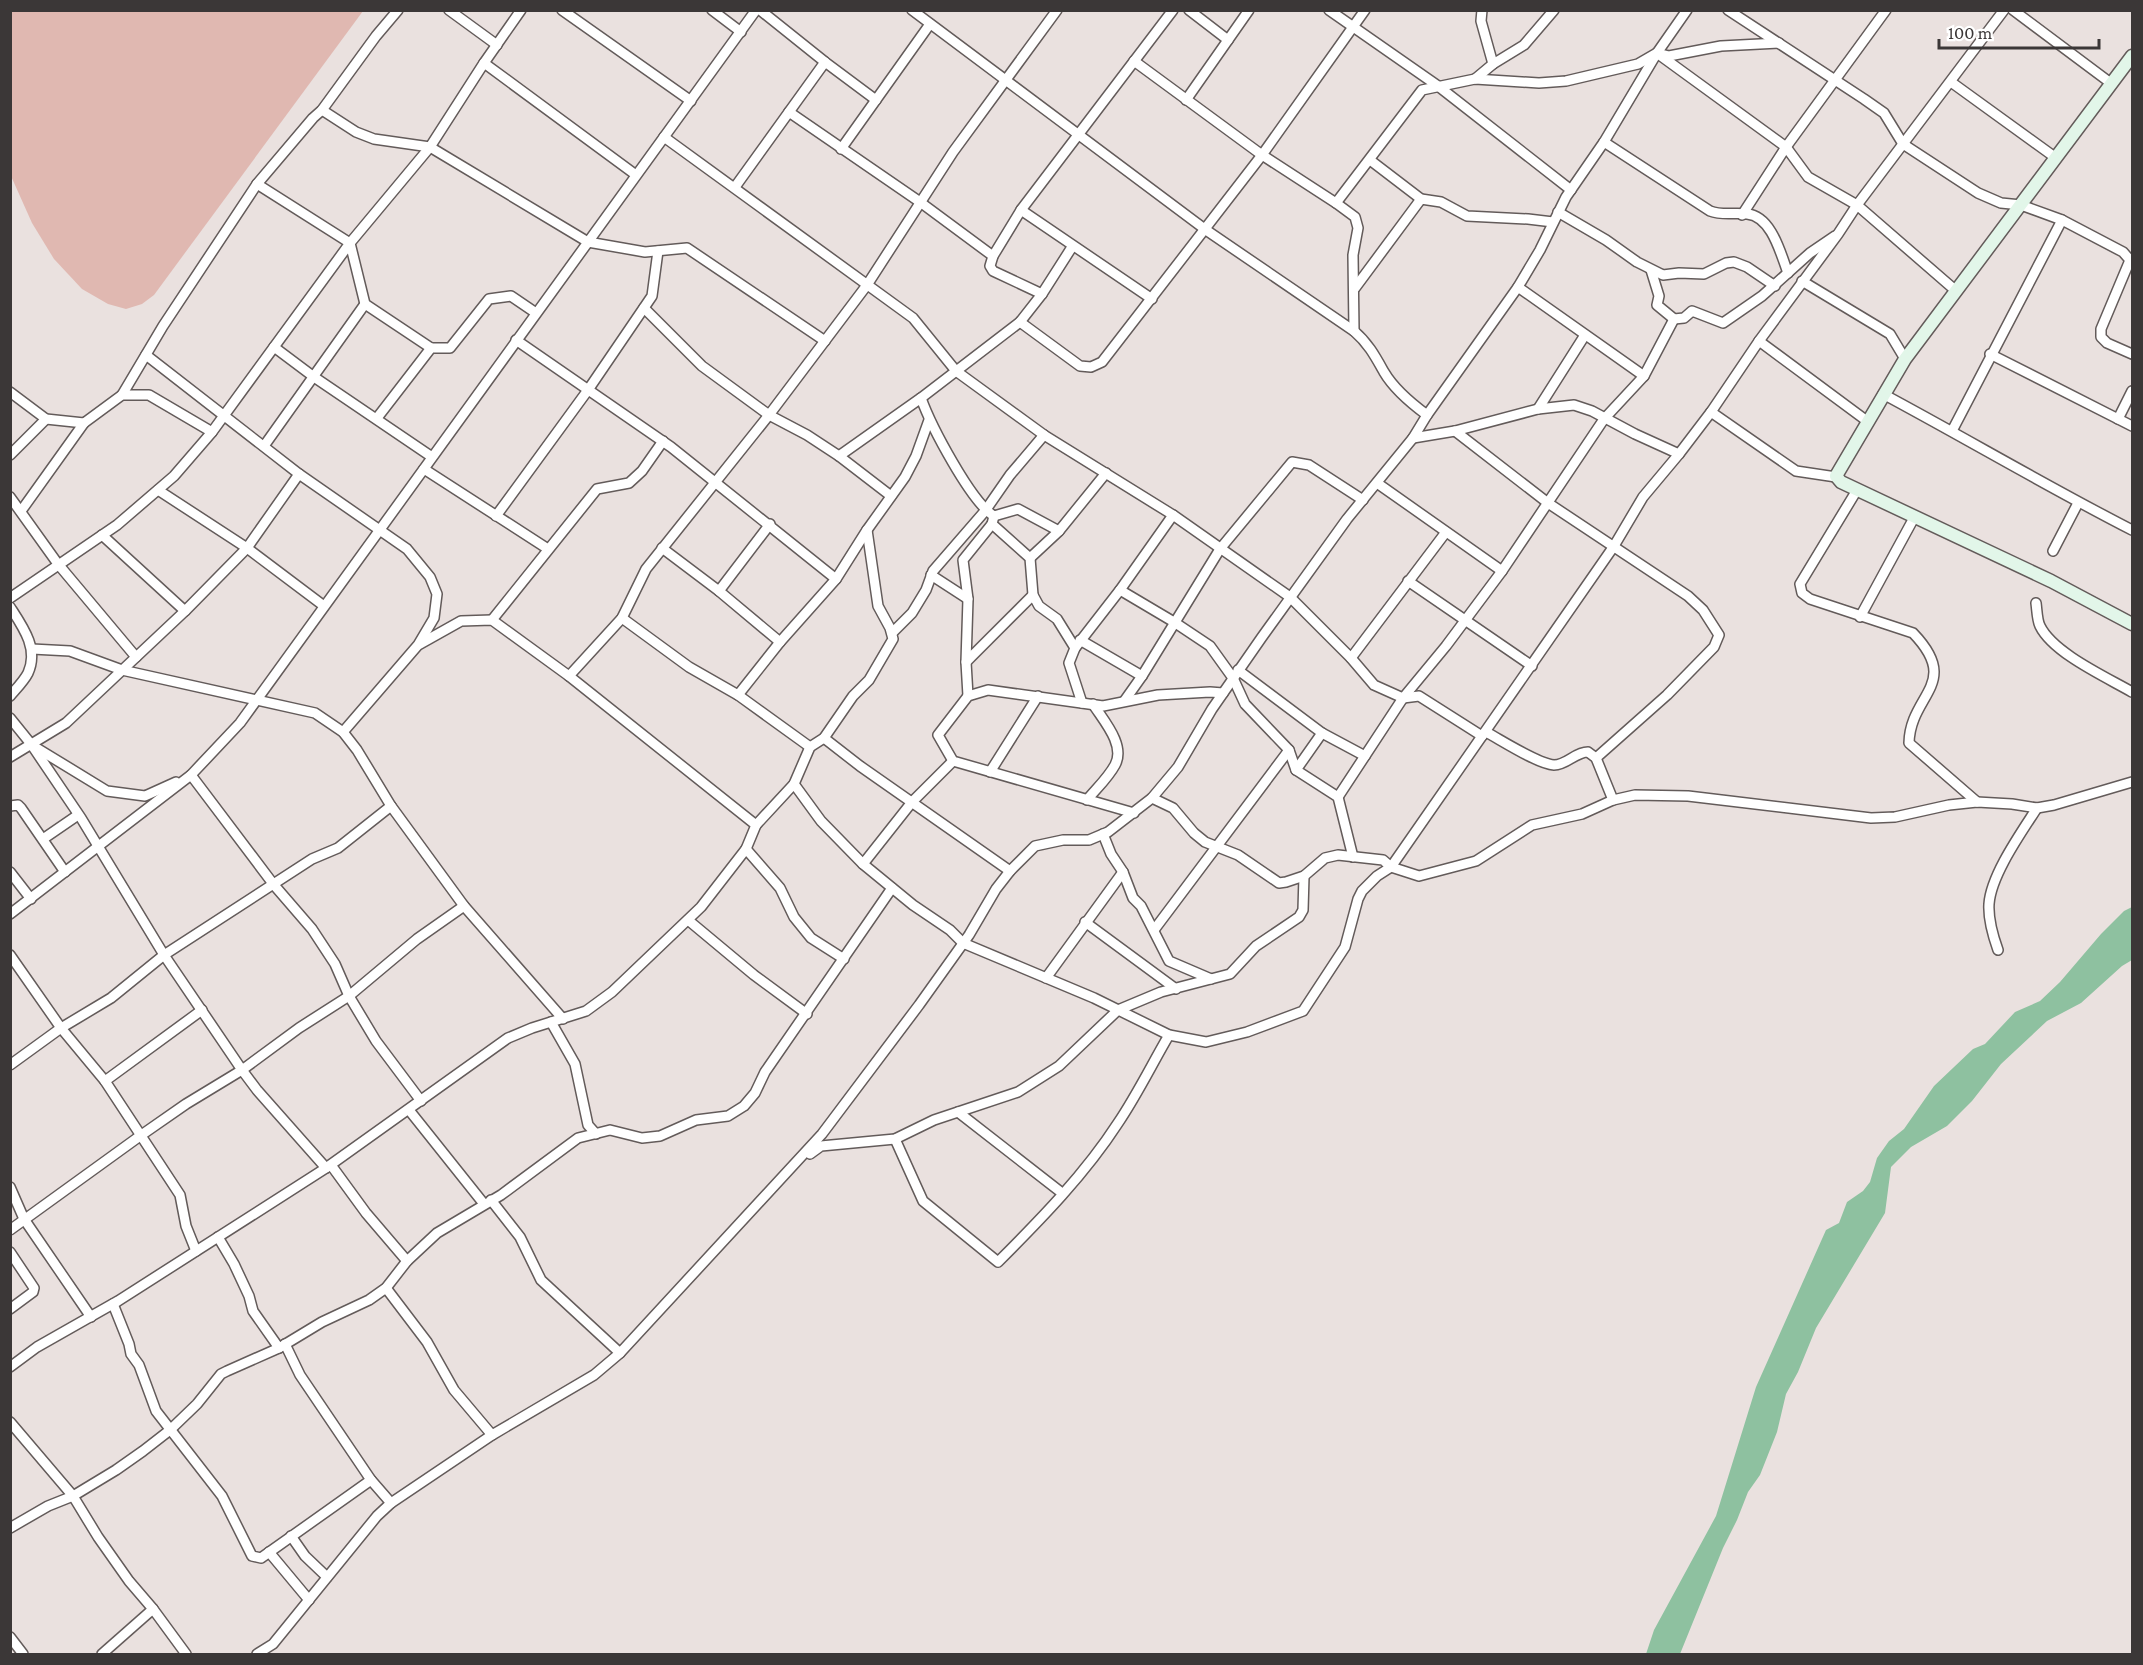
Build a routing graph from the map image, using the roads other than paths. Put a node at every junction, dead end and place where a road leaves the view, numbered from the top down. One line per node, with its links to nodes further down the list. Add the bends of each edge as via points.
1 (398, 10): 42 (street)
2 (449, 10): 26 (street)
3 (521, 10): 26 (street)
4 (562, 10): 41 (street)
5 (712, 10): 23 (street)
6 (758, 10): 23 (street); 30 (street)
7 (912, 10): 21 (street)
8 (1057, 10): 34 (street)
9 (1173, 10): 29 (street)
10 (1189, 10): 24 (street)
11 (1249, 10): 24 (street)
12 (1329, 10): 22 (street)
13 (1365, 10): 22 (street)
14 (1482, 10): 32 (street)
15 (1554, 10): 32 (street, via 1524,45)
16 (1687, 10): 27 (street)
17 (1728, 10): 25 (street)
18 (1886, 10): 35 (street)
19 (2004, 10): 36 (street)
20 (2013, 10): 37 (street)
21 (930, 24): 34 (street); 39 (street)
22 (1352, 28): 38 (street); 51 (street)
23 (741, 32): 41 (street)
24 (1228, 40): 40 (street)
25 (1779, 43): 27 (street, via 1721,46 1669,56); 35 (street)
26 (497, 45): 31 (street)
27 (1657, 53): 33 (street, via 1638,64 1566,81); 46 (street); 49 (street)
28 (2133, 56): 37 (street)
29 (1134, 61): 40 (street); 44 (street)
30 (825, 62): 39 (street); 43 (street)
31 (484, 63): 48 (street); 54 (street)
32 (1492, 64): 33 (street)
33 (1475, 79): 38 (street)
34 (1005, 81): 44 (street); 59 (street)
35 (1835, 81): 47 (street, via 1884,114); 49 (street)
36 (1951, 82): 47 (street); 52 (street)
37 (2112, 84): 52 (street)
38 (1438, 86): 53 (street, via 1422,90); 57 (street)
39 (876, 100): 50 (street)
40 (1186, 100): 51 (street)
41 (691, 101): 45 (street)
42 (322, 110): 48 (street, via 374,139); 55 (street)
43 (789, 112): 50 (street); 56 (street)
44 (1078, 135): 63 (street); 68 (street)
45 (664, 137): 54 (street); 56 (street)
46 (1604, 142): 57 (street); 65 (street, via 1710,211)
47 (1903, 144): 61 (street); 62 (street, via 1978,193 2001,203)
48 (430, 147): 70 (street); 71 (street)
49 (1786, 147): 61 (street, via 1808,177); 65 (street)
50 (841, 149): 59 (street)
51 (1262, 155): 60 (street); 68 (street)
52 (2056, 158): 62 (street)
53 (1370, 160): 58 (street); 60 (street)
54 (636, 176): 70 (street)
55 (257, 184): 71 (street); 99 (street)
56 (735, 187): 78 (street)
57 (1571, 190): 64 (street)
58 (1422, 198): 67 (street, via 1441,202 1467,216); 81 (street)
59 (920, 202): 74 (street); 78 (street)
60 (1336, 203): 81 (street, via 1355,217 1358,228 1353,255)
61 (1857, 205): 69 (street); 82 (street)
62 (2021, 205): 66 (street); 82 (street)
63 (1021, 210): 72 (street); 74 (street)
64 (1558, 212): 67 (street); 75 (street)
65 (1742, 215): 76 (street, via 1748,213 1770,230)
66 (2062, 220): 97 (street); 98 (street, via 2123,252 2130,260 2101,337)
67 (1553, 222): 80 (street)
68 (1206, 230): 84 (street); 90 (street)
69 (1838, 234): 76 (street); 77 (street)
70 (588, 242): 73 (street); 87 (street)
71 (350, 243): 85 (street); 95 (street)
72 (1072, 247): 83 (street); 84 (street)
73 (658, 251): 86 (street, via 652,296); 93 (street, via 687,248)
74 (993, 256): 83 (street, via 993,271)
75 (1651, 270): 79 (street, via 1663,275 1704,274 1734,262); 88 (street, via 1659,296 1657,305)
76 (1788, 273): 79 (street)
77 (1802, 281): 94 (street); 100 (street, via 1890,334)
78 (867, 285): 93 (street); 101 (street, via 913,318)
79 (1775, 286): 88 (street, via 1723,323 1692,311)
80 (1518, 287): 91 (street); 113 (street)
81 (1355, 288): 90 (street)
82 (1955, 290): 100 (street)
83 (1042, 294): 89 (street)
84 (1152, 299): 89 (street, via 1102,362 1091,368 1075,364)
85 (365, 304): 96 (street); 103 (street)
86 (644, 308): 104 (street); 112 (street, via 702,366)
87 (536, 313): 92 (street); 96 (street, via 511,296 489,299 450,348)
88 (1674, 320): 102 (street)
89 (1020, 322): 101 (street)
90 (1354, 331): 113 (street, via 1371,349 1384,374)
91 (1585, 335): 102 (street); 110 (street)
92 (516, 340): 104 (street); 133 (street)
93 (825, 341): 112 (street)
94 (1759, 341): 111 (street); 120 (street)
95 (274, 347): 103 (street); 114 (street)
96 (431, 348): 115 (street)
97 (1990, 354): 116 (street); 124 (street)
98 (2133, 354)
99 (146, 355): 108 (street); 114 (street)
100 (1905, 359): 107 (street)
101 (956, 370): 109 (street); 126 (street)
102 (1644, 376): 118 (street)
103 (314, 377): 115 (street); 129 (street)
104 (588, 390): 128 (street); 150 (street)
105 (2133, 391): 116 (street)
106 (10, 392): 117 (street)
107 (1883, 394): 120 (street); 124 (street)
108 (122, 395): 121 (street); 125 (street, via 149,395)
109 (921, 398): 119 (street); 132 (street)
110 (1538, 408): 118 (street, via 1574,405); 123 (street)
111 (1711, 412): 130 (street); 137 (street, via 1796,471)
112 (769, 415): 132 (street); 138 (street)
113 (1427, 415): 127 (street)
114 (223, 416): 125 (street); 129 (street)
115 (377, 418): 133 (street)
116 (2118, 418): 122 (street)
117 (46, 419): 121 (street); 131 (street)
118 (1604, 419): 130 (street); 146 (street)
119 (929, 420): 142 (street, via 916,456); 148 (street)
120 (1867, 421): 137 (street)
121 (84, 423): 147 (street)
122 (2133, 426)
123 (1455, 431): 127 (street); 146 (street)
124 (1952, 431): 145 (street)
125 (212, 432): 140 (street)
126 (1044, 435): 135 (street); 148 (street)
127 (1413, 438): 139 (street)
128 (663, 441): 138 (street); 163 (street, via 629,483 597,489)
129 (264, 446): 136 (street)
130 (1679, 454): 160 (street, via 1642,497)
131 (10, 455)
132 (839, 456): 142 (street)
133 (432, 457): 134 (street)
134 (423, 469): 150 (street); 154 (street)
135 (1106, 473): 149 (street); 157 (street)
136 (299, 474): 154 (street); 161 (street)
137 (1836, 477): 141 (street)
138 (716, 482): 153 (street); 162 (street)
139 (1377, 483): 144 (street); 158 (street)
140 (158, 490): 159 (street); 161 (street)
141 (1857, 490): 151 (street); 184 (street, via 1800,584 1802,593 1810,599)
142 (891, 496): 155 (street)
143 (10, 497): 147 (street)
144 (1363, 500): 165 (street, via 1309,465 1292,462); 177 (street)
145 (2078, 502): 156 (street); 166 (street)
146 (1548, 503): 160 (street); 170 (street)
147 (21, 511): 169 (street)
148 (985, 511): 152 (street); 164 (street)
149 (1173, 515): 165 (street); 174 (street)
150 (496, 516): 163 (street)
151 (1915, 516): 184 (street); 189 (street)
152 (993, 520): 157 (street, via 1018,509); 167 (street); 168 (street)
153 (770, 524): 172 (street); 175 (street)
154 (380, 530): 181 (street); 193 (street, via 407,549 430,577 437,594 434,618)
155 (867, 530): 172 (street); 190 (street, via 878,606)
156 (2133, 530)
157 (1059, 531): 167 (street)
158 (1446, 532): 170 (street); 173 (street)
159 (102, 535): 169 (street); 183 (street)
160 (1614, 546): 198 (street); 224 (street, via 1688,596 1703,610 1719,635 1714,647 1667,695)
161 (247, 548): 181 (street); 183 (street)
162 (662, 548): 175 (street); 185 (street, via 646,569)
163 (548, 549): 186 (street)
164 (951, 549): 168 (street); 171 (street)
165 (1220, 549): 177 (street); 188 (street)
166 (2053, 551)
167 (1030, 558): 176 (street)
168 (963, 560): 179 (street)
169 (58, 564): 178 (street); 195 (street)
170 (1502, 571): 187 (street)
171 (931, 575): 179 (street); 190 (street, via 912,613)
172 (837, 579): 191 (street)
173 (1408, 581): 187 (street); 196 (street)
174 (1120, 590): 188 (street); 192 (street)
175 (719, 591): 191 (street)
176 (1033, 595): 192 (street, via 1039,606); 197 (street)
177 (1290, 597): 196 (street); 200 (street)
178 (10, 598)
179 (968, 599): 197 (street)
180 (2036, 603): 203 (street, via 2039,624 2049,641)
181 (324, 606): 210 (street)
182 (10, 607): 194 (street)
183 (185, 611): 195 (street)
184 (1860, 617): 236 (street, via 1913,633 1932,657 1932,685 1909,729 1909,742)
185 (622, 618): 201 (street); 205 (street, via 689,667)
186 (492, 620): 193 (street, via 460,621); 201 (street)
187 (1466, 621): 198 (street); 209 (street)
188 (1174, 622): 200 (street, via 1210,646); 202 (street)
189 (2133, 624)
190 (892, 633): 218 (street, via 893,639 869,680)
191 (780, 642): 205 (street)
192 (1078, 644): 202 (street); 212 (street, via 1069,663)
193 (418, 645): 215 (street)
194 (32, 649): 199 (street, via 70,651); 206 (street, via 28,672)
195 (136, 657): 199 (street)
196 (1352, 658): 209 (street, via 1374,684)
197 (966, 662): 207 (street)
198 (1532, 666): 217 (street)
199 (122, 670): 210 (street); 219 (street, via 66,723)
200 (1236, 674): 204 (street); 216 (street); 221 (street, via 1245,704)
201 (569, 676): 242 (street)
202 (1143, 676): 211 (street)
203 (2133, 692)
204 (1223, 693): 211 (street); 232 (street, via 1178,767)
205 (738, 695): 220 (street)
206 (10, 696)
207 (968, 696): 208 (street, via 988,690); 225 (street, via 938,735)
208 (1038, 696): 212 (street); 227 (street)
209 (1403, 698): 217 (street, via 1419,696); 222 (street)
210 (256, 700): 215 (street, via 315,713); 228 (street)
211 (1125, 700): 213 (street, via 1103,706)
212 (1082, 702): 213 (street)
213 (1093, 704): 233 (street, via 1115,738 1117,748 1116,764)
214 (10, 718): 219 (street)
215 (343, 732): 238 (street)
216 (1322, 733): 222 (street); 226 (street)
217 (1484, 734): 224 (street, via 1554,765 1584,752); 250 (street)
218 (824, 738): 220 (street); 235 (street)
219 (31, 744): 223 (street); 228 (street, via 107,792 145,796); 241 (street)
220 (810, 747): 230 (street)
221 (1289, 750): 226 (street); 246 (street)
222 (1365, 756): 231 (street)
223 (10, 757)
224 (1596, 758): 234 (street)
225 (953, 761): 227 (street); 235 (street)
226 (1296, 770): 231 (street)
227 (990, 772): 233 (street)
228 (191, 775): 245 (street); 256 (street)
229 (2133, 782): 239 (street)
230 (794, 784): 242 (street); 249 (street, via 821,821)
231 (1338, 797): 248 (street)
232 (1152, 798): 240 (street); 246 (street, via 1173,808 1194,833)
233 (1087, 800): 240 (street)
234 (1613, 800): 236 (street, via 1635,795 1688,796 1871,819); 250 (street, via 1582,814 1532,825 1476,861 1419,876)
235 (912, 802): 249 (street); 251 (street)
236 (1977, 802): 239 (street)
237 (10, 806): 244 (street, via 18,805)
238 (391, 806): 256 (street, via 338,848 312,859); 259 (street)
239 (2037, 808): 265 (street, via 2005,860 1992,891 1989,917)
240 (1134, 813): 243 (street)
241 (78, 815): 244 (street); 245 (street)
242 (756, 825): 247 (street)
243 (1103, 834): 251 (street, via 1089,840 1035,846); 254 (street)
244 (43, 839): 253 (street)
245 (98, 847): 253 (street); 267 (street)
246 (1215, 847): 255 (street, via 1238,855 1279,883); 263 (street)
247 (746, 849): 261 (street); 268 (street, via 780,888 794,917 811,938)
248 (1353, 856): 250 (street, via 1383,860); 255 (street, via 1325,858)
249 (863, 864): 257 (street)
250 (1391, 867): 279 (street, via 1362,891 1345,947 1303,1011 1206,1042)
251 (1010, 871): 264 (street)
252 (10, 872): 258 (street)
253 (65, 872): 258 (street)
254 (1123, 872): 262 (street); 263 (street)
255 (1304, 876): 270 (street, via 1304,910 1299,917 1256,946 1230,974)
256 (274, 885): 267 (street); 272 (street, via 312,929)
257 (892, 888): 264 (street); 268 (street)
258 (31, 899): 260 (street)
259 (464, 906): 272 (street); 276 (street)
260 (10, 914)
261 (688, 920): 275 (street); 276 (street, via 612,992 586,1011)
262 (1085, 922): 269 (street); 271 (street)
263 (1154, 930): 270 (street, via 1169,961)
264 (963, 943): 269 (street); 290 (street)
265 (1998, 950)
266 (10, 955): 278 (street)
267 (164, 956): 273 (street); 278 (street, via 111,998)
268 (844, 959): 275 (street)
269 (1046, 978): 274 (street)
270 (1210, 979): 271 (street)
271 (1176, 989): 274 (street)
272 (349, 996): 281 (street); 283 (street, via 376,1041)
273 (202, 1010): 281 (street); 282 (street)
274 (1118, 1010): 279 (street); 285 (street, via 1059,1066 1037,1081 1018,1092)
275 (807, 1014): 286 (street, via 765,1072 755,1093 728,1116 696,1120 660,1136 642,1138 610,1130)
276 (563, 1019): 277 (street)
277 (551, 1022): 283 (street, via 508,1038); 286 (street, via 575,1064 588,1125)
278 (61, 1028): 280 (street); 282 (street)
279 (1169, 1035): 292 (street, via 1118,1123)
280 (10, 1065)
281 (242, 1070): 287 (street); 289 (street)
282 (105, 1081): 287 (street)
283 (421, 1101): 284 (street)
284 (409, 1110): 289 (street); 293 (street)
285 (958, 1112): 288 (street); 292 (street)
286 (596, 1134): 293 (street, via 578,1138)
287 (140, 1136): 294 (street); 297 (street, via 180,1195)
288 (895, 1139): 290 (street, via 821,1146); 292 (street, via 923,1201 998,1262)
289 (328, 1166): 296 (street); 299 (street)
290 (794, 1167): 305 (street)
291 (10, 1187): 294 (street)
292 (1062, 1193)
293 (487, 1202): 299 (street, via 422,1244); 305 (street, via 520,1237 541,1280)
294 (24, 1220): 295 (street); 303 (street)
295 (10, 1230)
296 (218, 1237): 297 (street); 304 (street, via 253,1311)
297 (196, 1251): 301 (street)
298 (10, 1252): 302 (street, via 34,1288)
299 (407, 1261): 300 (street)
300 (387, 1288): 304 (street); 309 (street, via 427,1342 454,1390)
301 (113, 1304): 303 (street); 308 (street, via 156,1410)
302 (10, 1309)
303 (91, 1317): 306 (street)
304 (282, 1346): 308 (street, via 221,1374 203,1399); 310 (street)
305 (620, 1353): 309 (street, via 594,1376)
306 (10, 1367)
307 (10, 1422): 311 (street)
308 (170, 1430): 311 (street); 315 (street, via 222,1496 252,1556 261,1558)
309 (492, 1435): 312 (street)
310 (371, 1480): 312 (street); 314 (street)
311 (73, 1496): 313 (street); 318 (street, via 129,1581)
312 (391, 1503): 316 (street)
313 (10, 1528)
314 (291, 1536): 315 (street); 316 (street)
315 (269, 1552): 317 (street)
316 (327, 1577): 317 (street)
317 (309, 1600): 323 (street, via 273,1644)
318 (153, 1609): 321 (street); 322 (street)
319 (10, 1637): 320 (street)
320 (23, 1654)
321 (102, 1654)
322 (186, 1654)
323 (257, 1654)

